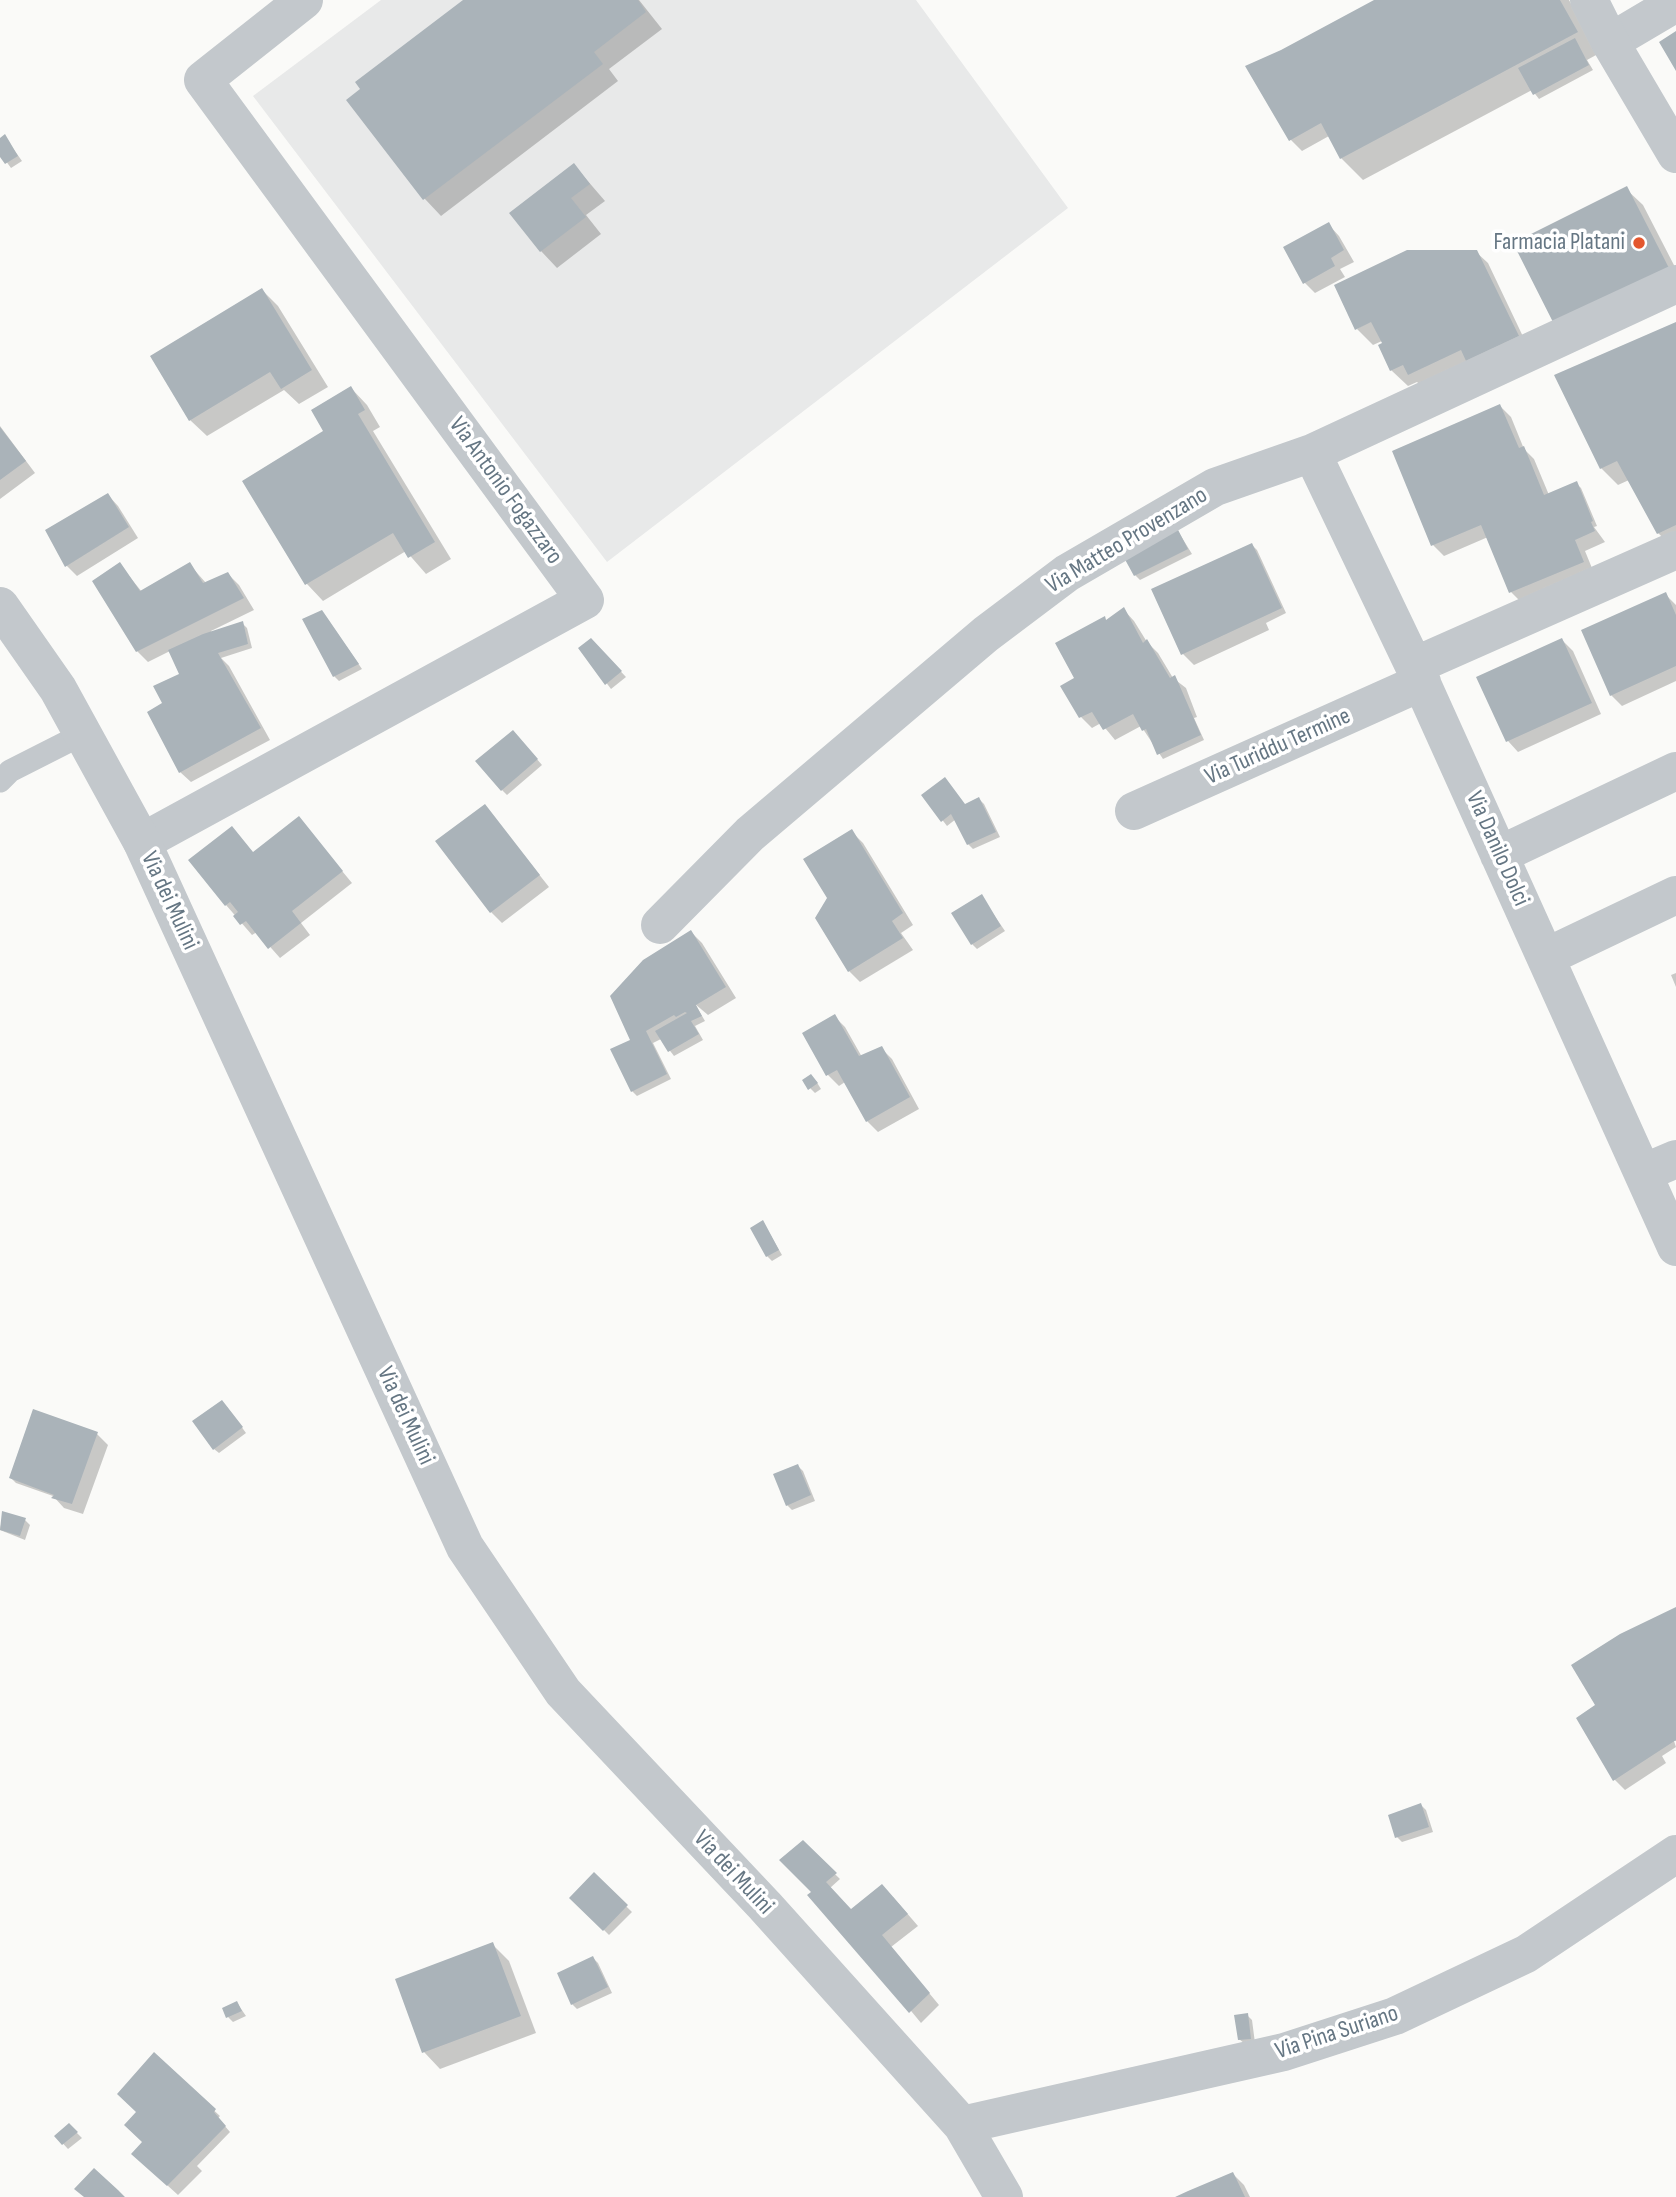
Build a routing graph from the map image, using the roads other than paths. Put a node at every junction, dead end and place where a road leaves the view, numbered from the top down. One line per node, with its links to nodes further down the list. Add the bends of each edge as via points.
1 (304, 0): 15 (street, Via Antonio Fogazzaro, via 203,80 584,600)
2 (1589, 0): 4 (street)
3 (1676, 3): 4 (street)
4 (1610, 42): 5 (street)
5 (1676, 154)
6 (1676, 284): 7 (street, Via Matteo Provenzano)
7 (1312, 453): 10 (street, Via Danilo Dolci); 18 (street, Via Matteo Provenzano, via 1215,487 1067,573 986,634 750,834)
8 (1676, 551): 10 (street, Via Turiddu Termine)
9 (0, 606): 11 (street, Via dei Mulini, via 58,689)
10 (1418, 674): 14 (street, Via Turiddu Termine); 16 (street, Via Danilo Dolci)
11 (83, 734): 13 (lane, via 10,771); 15 (street, Via dei Mulini)
12 (1676, 771): 16 (street)
13 (0, 781)
14 (1134, 811)
15 (142, 842): 23 (street, Via dei Mulini, via 466,1548 563,1692 765,1906)
16 (1499, 855): 19 (street, Via Danilo Dolci)
17 (1676, 895): 19 (street)
18 (660, 925)
19 (1546, 957): 20 (street, Via Danilo Dolci)
20 (1659, 1166): 21 (street, Via Danilo Dolci)
21 (1676, 1247)
22 (1676, 1854): 23 (street, Via Pina Suriano, via 1526,1954 1395,2016 1284,2052)
23 (962, 2125): 24 (street, Via dei Mulini)
24 (1003, 2197)

